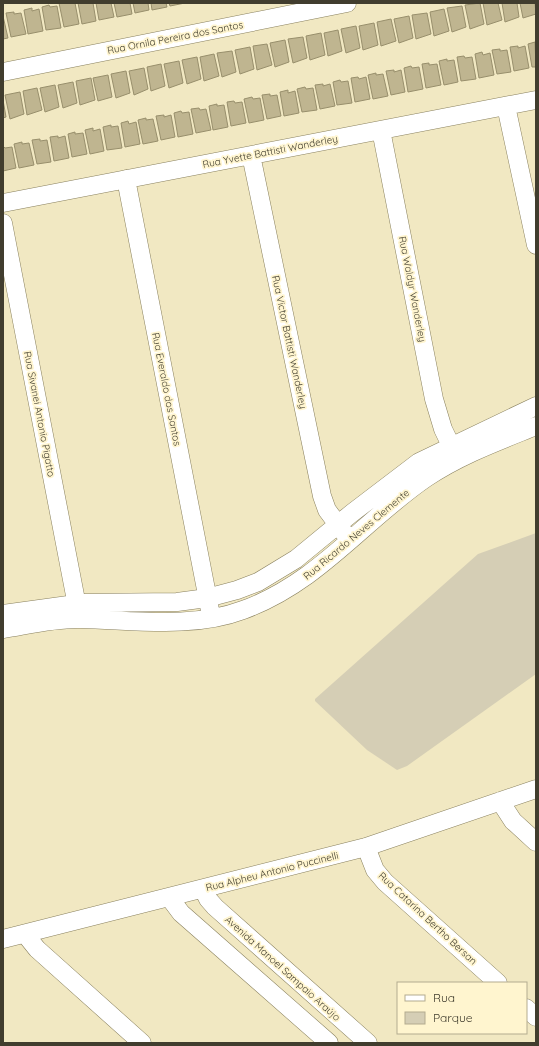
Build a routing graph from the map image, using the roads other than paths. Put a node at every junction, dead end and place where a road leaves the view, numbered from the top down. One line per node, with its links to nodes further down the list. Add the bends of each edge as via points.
1 (347, 3): 2 (street, Rua Ornila Pereira dos Santos)
2 (3, 72)
3 (536, 100): 4 (street, Rua Yvette Battisti Wanderley)
4 (506, 106): 5 (street, Rua Yvette Battisti Wanderley); 10 (street)
5 (381, 130): 6 (street, Rua Yvette Battisti Wanderley); 13 (street, Rua Waldyr Wanderley, via 434,399)
6 (251, 155): 7 (street, Rua Yvette Battisti Wanderley); 14 (street, Rua Victor Battisti Wanderley, via 322,496 327,510)
7 (126, 179): 8 (street, Rua Yvette Battisti Wanderley); 16 (street, Rua Everaldo dos Santos)
8 (3, 203)
9 (3, 223): 17 (street, Rua Sivanei Antonio Pigatto)
10 (536, 245)
11 (536, 406): 13 (street, Rua Ricardo Neves Clemente)
12 (536, 426): 13 (street, Rua Ricardo Neves Clemente)
13 (454, 453): 14 (street, Rua Ricardo Neves Clemente, via 419,462); 15 (street, Rua Ricardo Neves Clemente)
14 (338, 524): 15 (street, Rua Victor Battisti Wanderley); 16 (street, Rua Ricardo Neves Clemente, via 296,559 277,571 237,590)
15 (351, 541): 19 (street, Rua Ricardo Neves Clemente, via 310,575 269,599 242,611)
16 (207, 598): 17 (street, Rua Ricardo Neves Clemente); 19 (street, Rua Everaldo dos Santos)
17 (79, 612): 18 (street, Rua Ricardo Neves Clemente); 19 (street, Rua Ricardo Neves Clemente, via 126,622); 20 (street, Rua Ricardo Neves Clemente)
18 (3, 614)
19 (212, 618)
20 (3, 629)
21 (536, 789): 22 (street, Rua Alpheu Antonio Puccinelli)
22 (500, 801): 23 (street, via 513,821); 24 (street, Rua Alpheu Antonio Puccinelli)
23 (536, 842)
24 (366, 847): 25 (street, Rua Alpheu Antonio Puccinelli); 29 (street, Rua Catarina Bertho Bersan, via 375,870 385,882)
25 (203, 889): 26 (street, Rua Alpheu Antonio Puccinelli); 34 (street, Avenida Manoel Sampaio Araújo, via 215,907)
26 (169, 897): 27 (street, Rua Alpheu Antonio Puccinelli); 33 (street, via 181,913)
27 (25, 934): 28 (street, Rua Alpheu Antonio Puccinelli); 32 (street, via 37,949)
28 (3, 939)
29 (497, 982)
30 (527, 1009): 31 (street)
31 (536, 1016)
32 (142, 1043)
33 (329, 1043)
34 (368, 1043)

